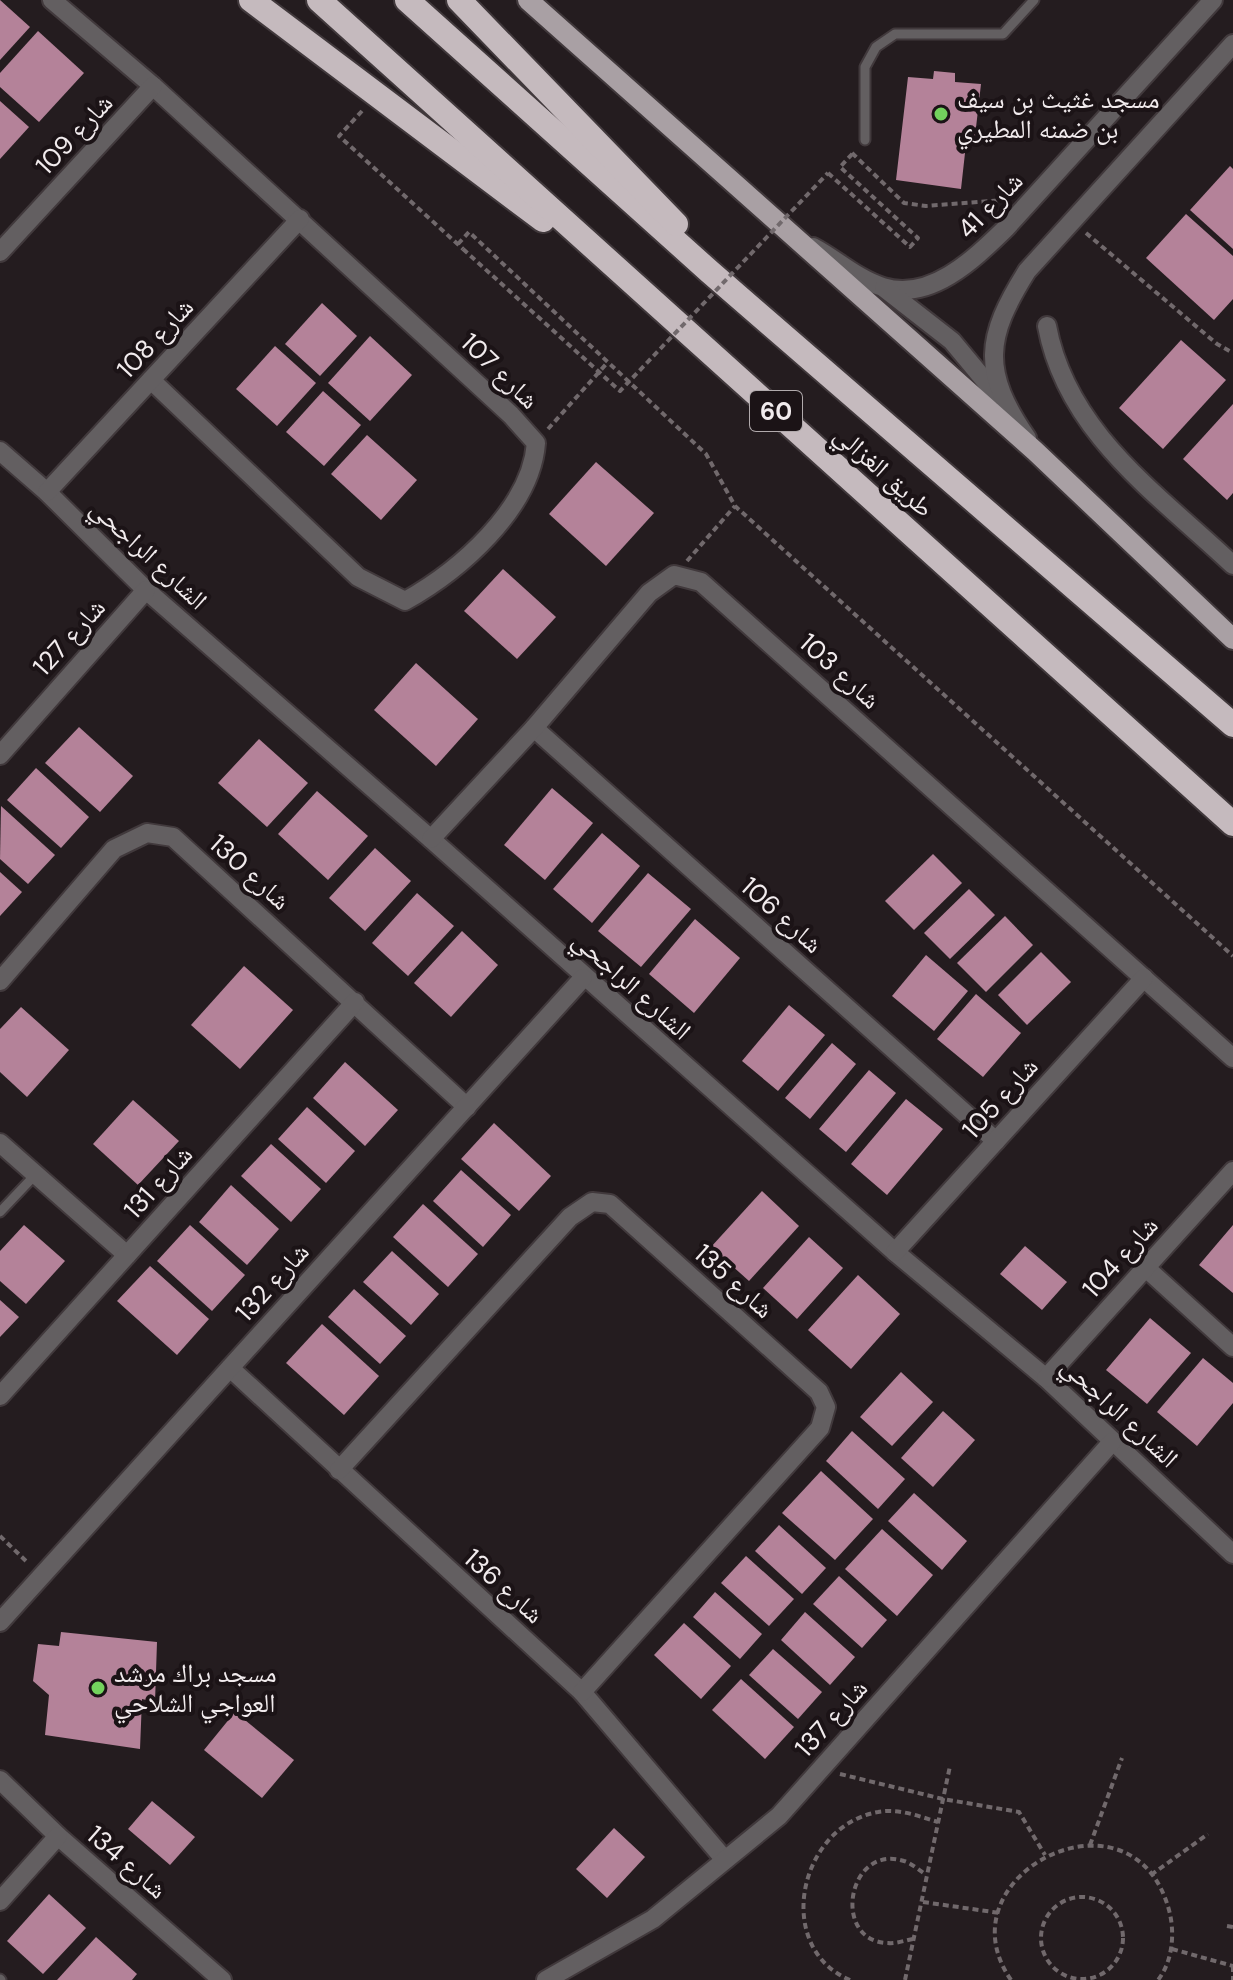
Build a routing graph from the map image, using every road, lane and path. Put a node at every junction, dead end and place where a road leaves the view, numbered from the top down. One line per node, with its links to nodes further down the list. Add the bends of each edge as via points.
1 (52, 0): 10 (street, شارع 107)
2 (251, 0): 11 (highway)
3 (319, 0): 22 (highway, طريق الغزالي / 60)
4 (407, 0): 20 (highway, طريق الغزالي / 60)
5 (459, 0): 20 (highway, via 667,212)
6 (528, 0): 17 (main road)
7 (1034, 0): 12 (lane, via 1003,34 895,34 876,47 865,67)
8 (1213, 0): 14 (street, شارع 41)
9 (1233, 44): 16 (street)
10 (153, 86): 15 (street, شارع 107); 19 (street, شارع 109)
11 (375, 96): 18 (path, via 339,136); 22 (highway)
12 (865, 140): 13 (path)
13 (852, 153): 14 (path, via 904,203 1010,200); 18 (path, bridge, via 840,167 918,238 910,247 828,173 620,391)
14 (1022, 210): 21 (street, شارع 41, via 971,261 924,288)
15 (300, 219): 26 (street, شارع 108); 28 (street, شارع 107)
16 (1072, 221): 24 (path); 27 (street, via 1027,271 1003,309 994,361)
17 (791, 236): 21 (street, شارع 41); 30 (main road)
18 (458, 244): 25 (path, via 469,232)
19 (0, 252)
20 (710, 272): 37 (highway, طريق الغزالي / 60)
21 (884, 288): 27 (street, via 952,341)
22 (660, 306): 41 (highway, طريق الغزالي / 60)
23 (1047, 326): 33 (street, via 1059,375 1084,420)
24 (1233, 353)
25 (608, 362): 28 (path); 32 (path, via 706,454)
26 (151, 380): 28 (street, شارع 107, via 358,577 405,601 442,580 514,505 534,467); 31 (street, شارع 108)
27 (1005, 405): 30 (street)
28 (536, 443)
29 (0, 451): 31 (street, الشارع الراجحي)
30 (1035, 451): 36 (main road)
31 (47, 492): 35 (street, الشارع الراجحي)
32 (735, 506): 34 (path); 46 (path)
33 (1233, 565)
34 (674, 575): 40 (street, via 649,593); 48 (street, شارع 103, via 701,582)
35 (146, 590): 42 (street, شارع 127); 45 (street, الشارع الراجحي)
36 (1233, 639)
37 (1188, 685): 38 (highway); 39 (highway, طريق الغزالي / 60)
38 (1233, 717)
39 (1233, 725)
40 (534, 728): 45 (street); 53 (street, شارع 106)
41 (1144, 744): 43 (highway, طريق الغزالي / 60); 44 (main road)
42 (0, 755)
43 (1233, 824)
44 (1233, 836)
45 (431, 839): 47 (street, الشارع الراجحي)
46 (1233, 956)
47 (583, 978): 52 (street, شارع 132); 58 (street, الشارع الراجحي)
48 (1144, 978): 51 (street, شارع 103); 53 (street, شارع 105)
49 (0, 981): 50 (street, شارع 130, via 114,849 147,833 173,837)
50 (355, 1002): 52 (street, شارع 130); 59 (street, شارع 131)
51 (1233, 1058)
52 (467, 1107): 62 (street, شارع 132)
53 (996, 1141): 58 (street, شارع 105)
54 (0, 1143): 56 (street)
55 (1233, 1171): 60 (street, شارع 104)
56 (36, 1174): 57 (lane); 59 (street)
57 (0, 1212)
58 (895, 1252): 63 (street, الشارع الراجحي)
59 (127, 1255): 64 (street, شارع 131)
60 (1146, 1268): 61 (street); 63 (street, شارع 104)
61 (1233, 1347)
62 (230, 1368): 66 (street, شارع 136); 69 (street, شارع 132)
63 (1046, 1378): 65 (street, الشارع الراجحي)
64 (0, 1396)
65 (1112, 1442): 68 (street, الشارع الراجحي); 74 (street, شارع 137)
66 (339, 1470): 71 (street, شارع 136); 71 (street, شارع 135, via 570,1217 592,1202 610,1204 819,1392 826,1407 820,1428)
67 (0, 1536): 69 (path)
68 (1233, 1554)
69 (42, 1575): 70 (street, شارع 132)
70 (0, 1622)
71 (582, 1692): 82 (street, شارع 136)
72 (1122, 1758): 80 (path)
73 (950, 1766): 76 (path)
74 (821, 1769): 76 (path); 82 (street, شارع 137, via 779,1816)
75 (0, 1780): 79 (street, شارع 134)
76 (943, 1799): 77 (path); 81 (path, via 1019,1812)
77 (938, 1822): 83 (path); 93 (path, via 909,1812 878,1812 849,1823 825,1842 809,1869 802,1899 807,1930 821,1957)
78 (1208, 1834): 84 (path)
79 (58, 1836): 85 (street); 91 (street, شارع 134)
80 (1090, 1845): 81 (path); 84 (path, via 1123,1854)
81 (1045, 1855): 87 (path, via 1024,1870)
82 (725, 1860): 92 (street, شارع 137, via 653,1919)
83 (926, 1875): 86 (path); 88 (path, via 903,1860 876,1862 855,1881 850,1907 862,1932 886,1944)
84 (1151, 1875): 89 (path, via 1169,1909)
85 (0, 1901)
86 (922, 1902): 87 (path); 88 (path)
87 (1000, 1913): 95 (path, via 1000,1956)
88 (913, 1939): 94 (path)
89 (1172, 1949): 90 (path); 97 (path)
90 (1233, 1966): 98 (path)
91 (222, 1980)
92 (546, 1980)
93 (850, 1980)
94 (905, 1980)
95 (1011, 1980)
96 (1078, 1980): 96 (path, via 1051,1966 1041,1938 1051,1910 1079,1896 1107,1905 1123,1930 1117,1960 1093,1978)
97 (1158, 1980)
98 (1233, 1980)

